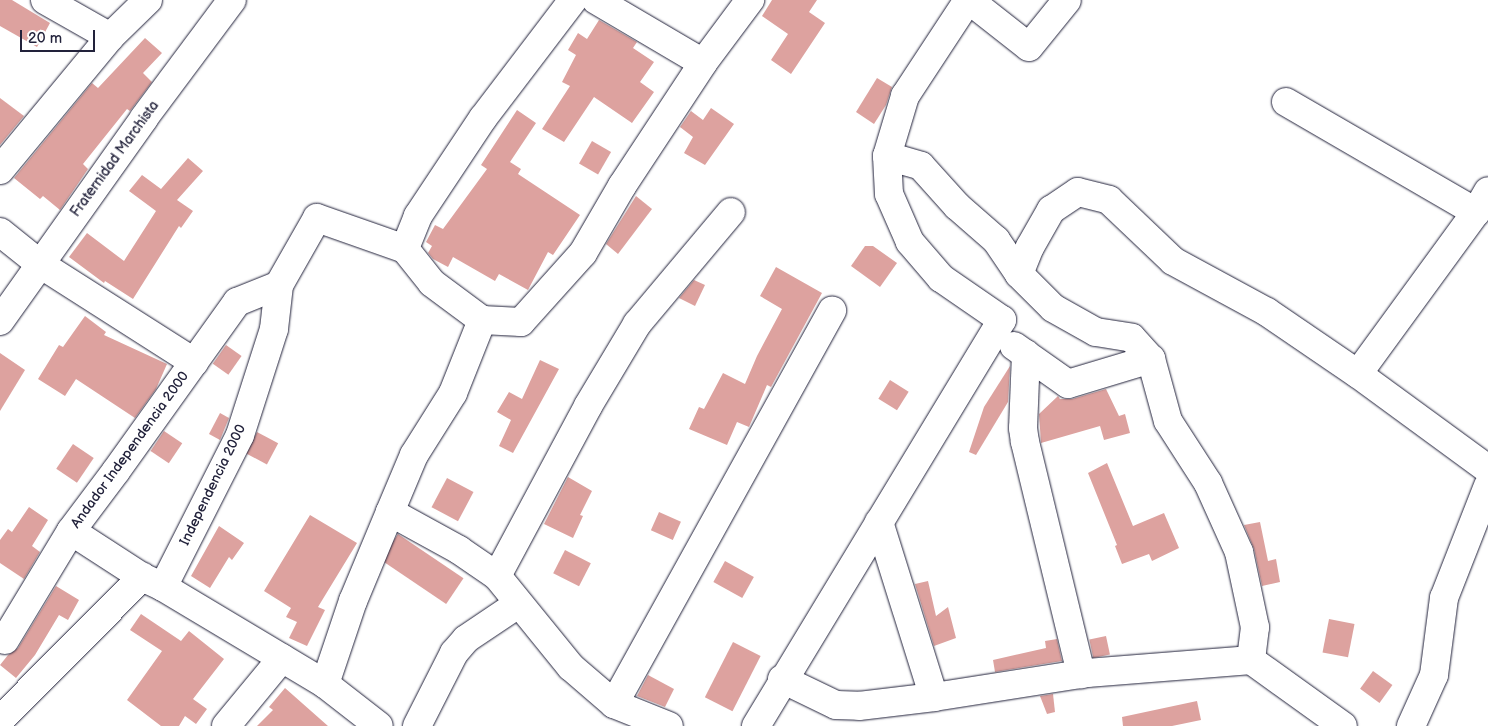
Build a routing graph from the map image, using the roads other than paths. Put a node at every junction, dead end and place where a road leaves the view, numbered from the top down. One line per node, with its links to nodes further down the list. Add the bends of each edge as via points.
1 (44, 0): 9 (street)
2 (148, 0): 9 (street)
3 (232, 0): 18 (street, Fraternidad Marchista)
4 (573, 0): 17 (street, via 472,134 418,216)
5 (596, 0): 10 (street)
6 (750, 0): 10 (street)
7 (969, 0): 8 (street, via 1029,46); 12 (street, via 906,96)
8 (1067, 0)
9 (110, 37): 13 (street)
10 (703, 63): 22 (street, via 622,186 583,253 521,322)
11 (1286, 102): 14 (street)
12 (887, 156): 19 (street, via 921,166 956,206 996,240); 24 (street, via 889,194 910,242 941,278 1002,320)
13 (0, 170)
14 (1482, 202): 28 (street)
15 (731, 212): 34 (street, via 637,324 588,406)
16 (0, 232): 18 (street)
17 (405, 248): 20 (street, Independencia 2000, via 317,218); 22 (street, via 432,283)
18 (40, 264): 23 (street, Fraternidad Marchista); 27 (street)
19 (1019, 274): 26 (street, via 1053,308 1096,332 1132,338); 28 (street, via 1051,210 1078,192 1109,200 1173,261 1267,312)
20 (278, 285): 27 (street, Andador Independencia 2000, via 237,302); 35 (street, Independencia 2000, via 274,329 240,435)
21 (832, 310): 44 (street)
22 (482, 320): 31 (street, via 453,393 414,455)
23 (0, 321)
24 (994, 333): 25 (street); 32 (street)
25 (1026, 354): 26 (street, via 1068,384); 40 (street, via 1025,442)
26 (1151, 359): 39 (street, via 1168,421 1208,483 1239,552 1256,627)
27 (194, 362): 33 (street, Andador Independencia 2000)
28 (1358, 374): 29 (street)
29 (1488, 469)
30 (1485, 504): 52 (street, via 1444,598 1434,675)
31 (390, 512): 34 (street); 42 (street, via 353,601)
32 (879, 522): 41 (street); 43 (street)
33 (71, 531): 35 (street); 37 (street, Andador Independencia 2000)
34 (497, 576): 36 (street)
35 (152, 582): 38 (street); 45 (street, Independencia 2000)
36 (518, 604): 44 (street, via 571,667); 48 (street, via 466,639 454,653)
37 (6, 640)
38 (282, 658): 42 (street); 46 (street)
39 (1251, 660): 40 (street); 51 (street)
40 (1081, 674): 43 (street)
41 (782, 679): 43 (street, via 836,705 859,706); 50 (street)
42 (325, 684): 47 (street)
43 (934, 697)
44 (614, 704): 49 (street)
45 (0, 720)
46 (226, 726)
47 (379, 726)
48 (417, 726)
49 (669, 726)
50 (756, 726)
51 (1343, 726)
52 (1411, 726)

